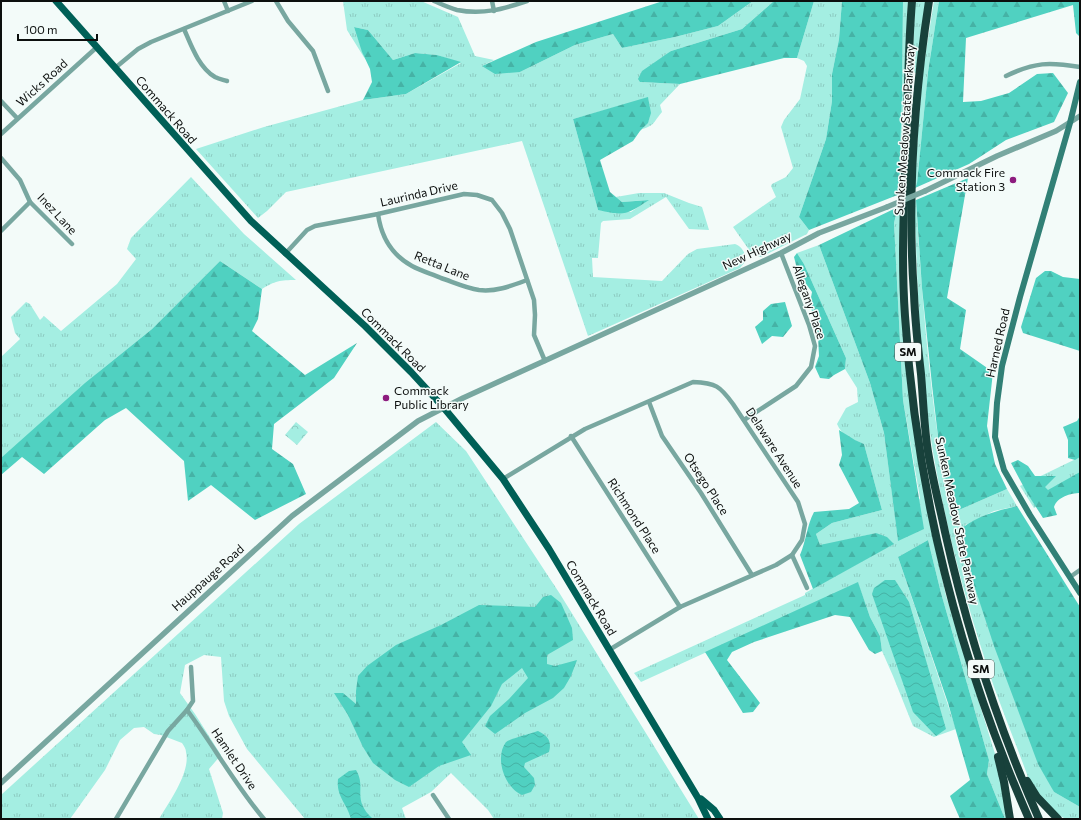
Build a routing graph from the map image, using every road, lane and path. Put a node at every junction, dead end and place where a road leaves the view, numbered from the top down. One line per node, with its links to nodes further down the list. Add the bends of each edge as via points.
1 (56, 1): 13 (main road, Commack Road)
2 (224, 1): 10 (street)
3 (252, 1): 10 (street)
4 (276, 1): 19 (street, via 312,51)
5 (434, 1): 11 (street, via 456,10)
6 (492, 1): 11 (street)
7 (527, 1): 11 (street)
8 (912, 1): 50 (highway, Sunken Meadow State Parkway / SM, via 908,50 903,277 915,420 923,474 940,554 956,618)
9 (928, 1): 49 (highway, Sunken Meadow State Parkway / SM, via 921,51 911,221 914,294 927,446 958,590 980,667)
10 (228, 11): 12 (street)
11 (494, 11)
12 (184, 28): 15 (street, via 138,49); 17 (street, via 206,69)
13 (96, 47): 15 (main road, Commack Road); 22 (street, Wicks Road)
14 (1080, 67): 16 (street, via 1040,64)
15 (115, 68): 31 (main road, Commack Road, via 250,222)
16 (1006, 76)
17 (228, 81)
18 (1080, 82): 23 (main road, Harned Road)
19 (328, 91)
20 (1, 101): 22 (street)
21 (1080, 116): 23 (street, New Highway)
22 (18, 118): 24 (street, Wicks Road)
23 (1070, 123): 30 (street, New Highway, bridge, via 925,191 819,233); 42 (main road, Harned Road, via 1002,366 996,404 995,437 1004,470)
24 (1, 134)
25 (1, 158): 26 (street, Inez Lane, via 20,180)
26 (30, 202): 28 (street); 29 (street, Inez Lane)
27 (378, 214): 31 (street, Laurinda Drive, via 315,226 307,230); 32 (street, Retta Lane, via 389,246 412,266 479,290 500,290); 32 (street, Laurinda Drive, via 464,194 492,200 510,229)
28 (1, 231)
29 (72, 244)
30 (781, 253): 33 (street, New Highway); 36 (street, Allegany Place, via 815,346 811,367 796,386)
31 (285, 254): 35 (main road, Commack Road, via 365,326)
32 (527, 280): 33 (street, Laurinda Drive, via 534,300 534,335)
33 (545, 361): 35 (street, New Highway)
34 (649, 402): 36 (street, Delaware Avenue, via 693,382 708,383 722,389); 37 (street, Delaware Avenue); 41 (street, Otsego Place, via 662,436)
35 (444, 408): 38 (main road, Commack Road); 51 (street, Hauppauge Road, via 418,422 292,516)
36 (744, 420): 39 (street, Delaware Avenue, via 798,502 805,524 802,540)
37 (571, 436): 38 (street, Delaware Avenue); 45 (street, Richmond Place)
38 (503, 479): 46 (main road, Commack Road, via 549,548)
39 (792, 555): 41 (street, Delaware Avenue); 43 (street)
40 (1080, 570): 42 (street)
41 (752, 575): 45 (street, Delaware Avenue)
42 (1070, 577): 44 (main road, Harned Road)
43 (807, 588)
44 (1080, 593)
45 (680, 607): 46 (street, Delaware Avenue)
46 (609, 650): 53 (main road, Commack Road)
47 (191, 667): 48 (street, via 193,701)
48 (187, 710): 54 (street, via 168,731); 55 (street, Hamlet Drive, via 236,783)
49 (1002, 728): 61 (highway, Sunken Meadow State Parkway / SM); 62 (highway, via 1029,785)
50 (992, 731): 59 (highway); 60 (highway, Sunken Meadow State Parkway / SM)
51 (1, 783)
52 (433, 795): 56 (street)
53 (698, 798): 57 (main road, Commack Road); 58 (main road, Commack Road, via 714,810)
54 (116, 819)
55 (264, 819)
56 (449, 819)
57 (708, 819)
58 (720, 819)
59 (1010, 819)
60 (1029, 819)
61 (1039, 819)
62 (1058, 819)

